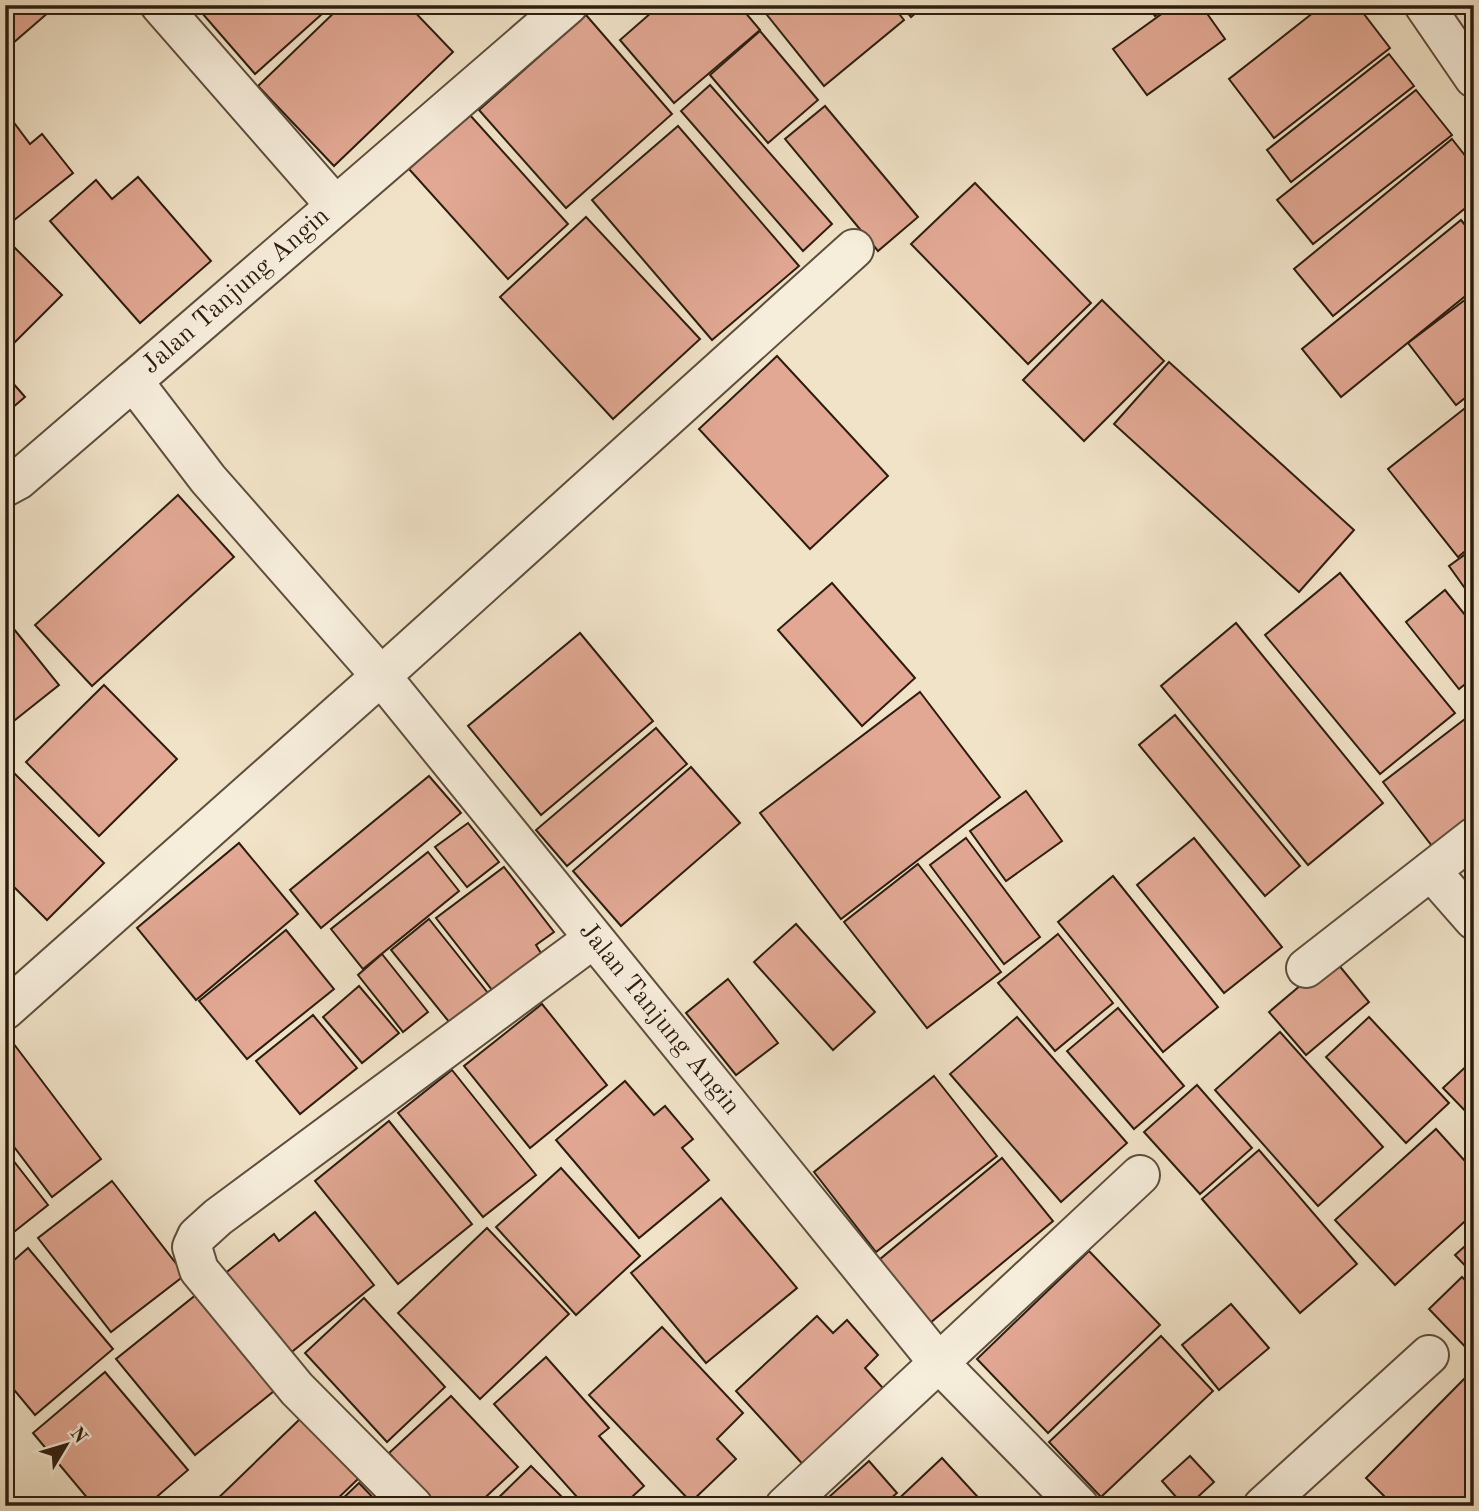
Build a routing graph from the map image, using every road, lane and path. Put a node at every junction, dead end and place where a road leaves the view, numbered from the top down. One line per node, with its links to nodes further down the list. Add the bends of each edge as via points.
1 (160, 5): 5 (street)
2 (568, 5): 5 (street, Jalan Tanjung Angin)
3 (1424, 5): 4 (street)
4 (1474, 78)
5 (335, 205): 7 (street, Jalan Tanjung Angin)
6 (854, 249): 9 (street)
7 (133, 381): 8 (street); 9 (street, Jalan Tanjung Angin, via 208,479)
8 (5, 487)
9 (381, 676): 13 (street, Jalan Tanjung Angin); 15 (street)
10 (1474, 837): 11 (street)
11 (1431, 871): 12 (street); 14 (street)
12 (1474, 920)
13 (593, 939): 18 (street, Jalan Tanjung Angin); 19 (street, via 218,1217 191,1247 199,1270 297,1389)
14 (1306, 968)
15 (5, 1010)
16 (1140, 1175): 18 (street)
17 (1429, 1355): 22 (street)
18 (939, 1362): 20 (street); 21 (street, Jalan Tanjung Angin)
19 (413, 1506)
20 (785, 1506)
21 (1079, 1506)
22 (1263, 1506)

